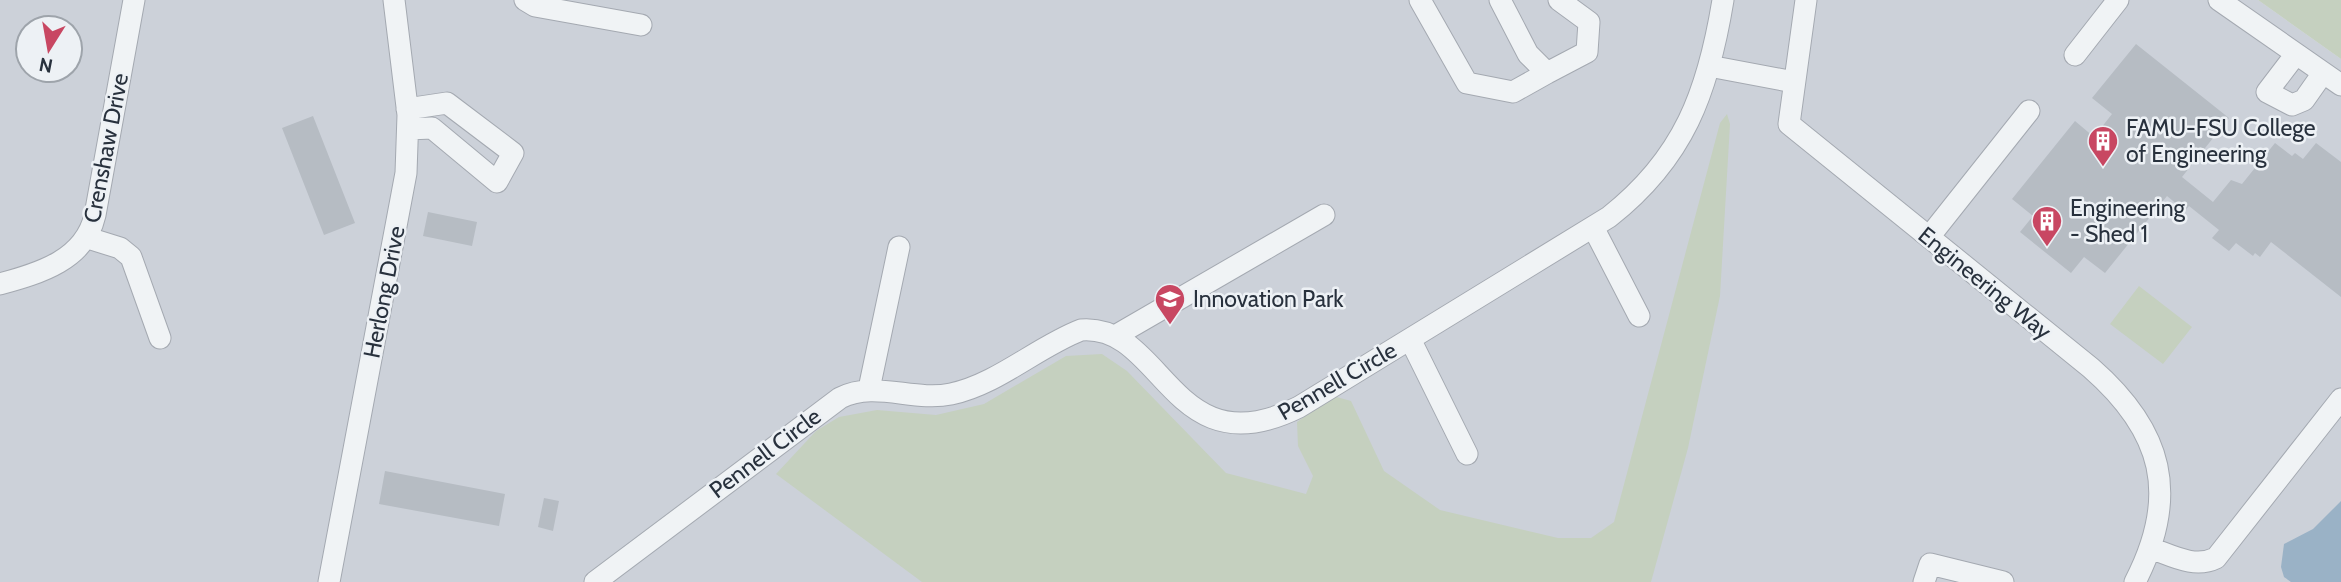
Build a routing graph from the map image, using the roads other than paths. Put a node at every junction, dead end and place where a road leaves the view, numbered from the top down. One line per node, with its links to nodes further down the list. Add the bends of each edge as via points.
1 (134, 0): 23 (street, Crenshaw Drive)
2 (394, 0): 19 (street, Herlong Drive)
3 (525, 0): 11 (street, via 535,6)
4 (1420, 0): 15 (street, via 1467,83 1514,92)
5 (1500, 0): 15 (street, via 1528,54)
6 (1559, 0): 15 (street, via 1589,22 1587,52)
7 (1723, 0): 14 (street, Pennell Circle)
8 (1806, 0): 17 (street, Engineering Way)
9 (2118, 0): 13 (street)
10 (2220, 0): 12 (street)
11 (640, 25)
12 (2296, 54): 16 (street); 16 (street, via 2267,92 2292,105)
13 (2074, 55)
14 (1709, 66): 17 (street); 21 (street, Pennell Circle, via 1691,121 1663,166 1629,201)
15 (1548, 73)
16 (2332, 79)
17 (1794, 82): 22 (street, Engineering Way, via 1789,124)
18 (2029, 111): 22 (street)
19 (407, 119): 19 (street, via 447,103 513,153 497,182 432,128); 35 (street, Herlong Drive, via 406,173)
20 (1324, 215): 27 (street)
21 (1593, 227): 26 (street); 29 (street, Pennell Circle)
22 (1929, 237): 33 (street, Engineering Way, via 2091,368 2119,393 2141,422 2153,452 2160,494)
23 (88, 238): 25 (street, Crenshaw Drive, via 68,258); 28 (street, via 120,248 131,257)
24 (899, 247): 30 (street)
25 (0, 284)
26 (1639, 316)
27 (1115, 336): 29 (street, Pennell Circle, via 1197,410 1248,423 1290,412); 30 (street, Pennell Circle, via 1082,330 953,394 919,397)
28 (160, 338)
29 (1410, 339): 32 (street)
30 (869, 389): 36 (street, Pennell Circle, via 840,397)
31 (2341, 399): 33 (street, via 2216,558 2191,562)
32 (1467, 454)
33 (2150, 548): 39 (street, Engineering Way)
34 (1980, 579): 37 (street, via 1930,564); 38 (street)
35 (329, 582)
36 (595, 582)
37 (1924, 582)
38 (2003, 582)
39 (2134, 582)

